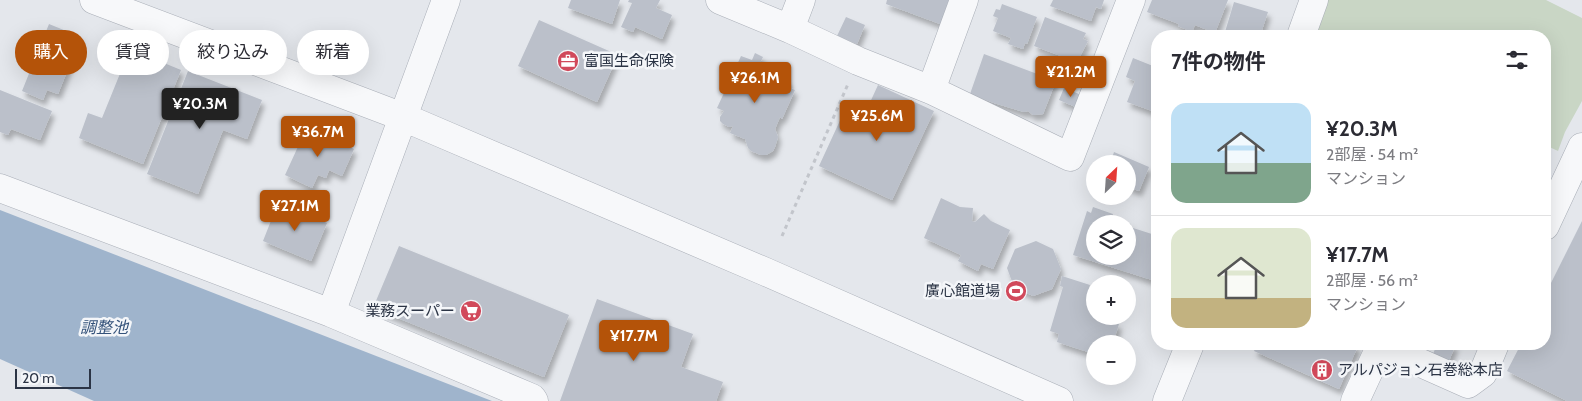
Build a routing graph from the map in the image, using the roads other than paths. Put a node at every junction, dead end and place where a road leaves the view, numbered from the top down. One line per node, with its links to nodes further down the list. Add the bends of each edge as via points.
1 (94, 0): 11 (street)
2 (446, 0): 11 (street)
3 (720, 0): 8 (street)
4 (801, 0): 8 (street)
5 (964, 0): 10 (street)
6 (1131, 0): 10 (street, via 1070,157)
7 (1314, 0): 9 (street)
8 (790, 29): 10 (street)
9 (1303, 30)
10 (931, 90)
11 (403, 117): 15 (street); 21 (street)
12 (1582, 147): 14 (street)
13 (0, 188): 15 (street)
14 (1551, 213)
15 (331, 313): 20 (street)
16 (1188, 350): 22 (street)
17 (1378, 350): 23 (street)
18 (1391, 350): 19 (street, via 1468,384 1483,373)
19 (1493, 350)
20 (534, 401)
21 (1059, 401)
22 (1167, 401)
23 (1355, 401)

